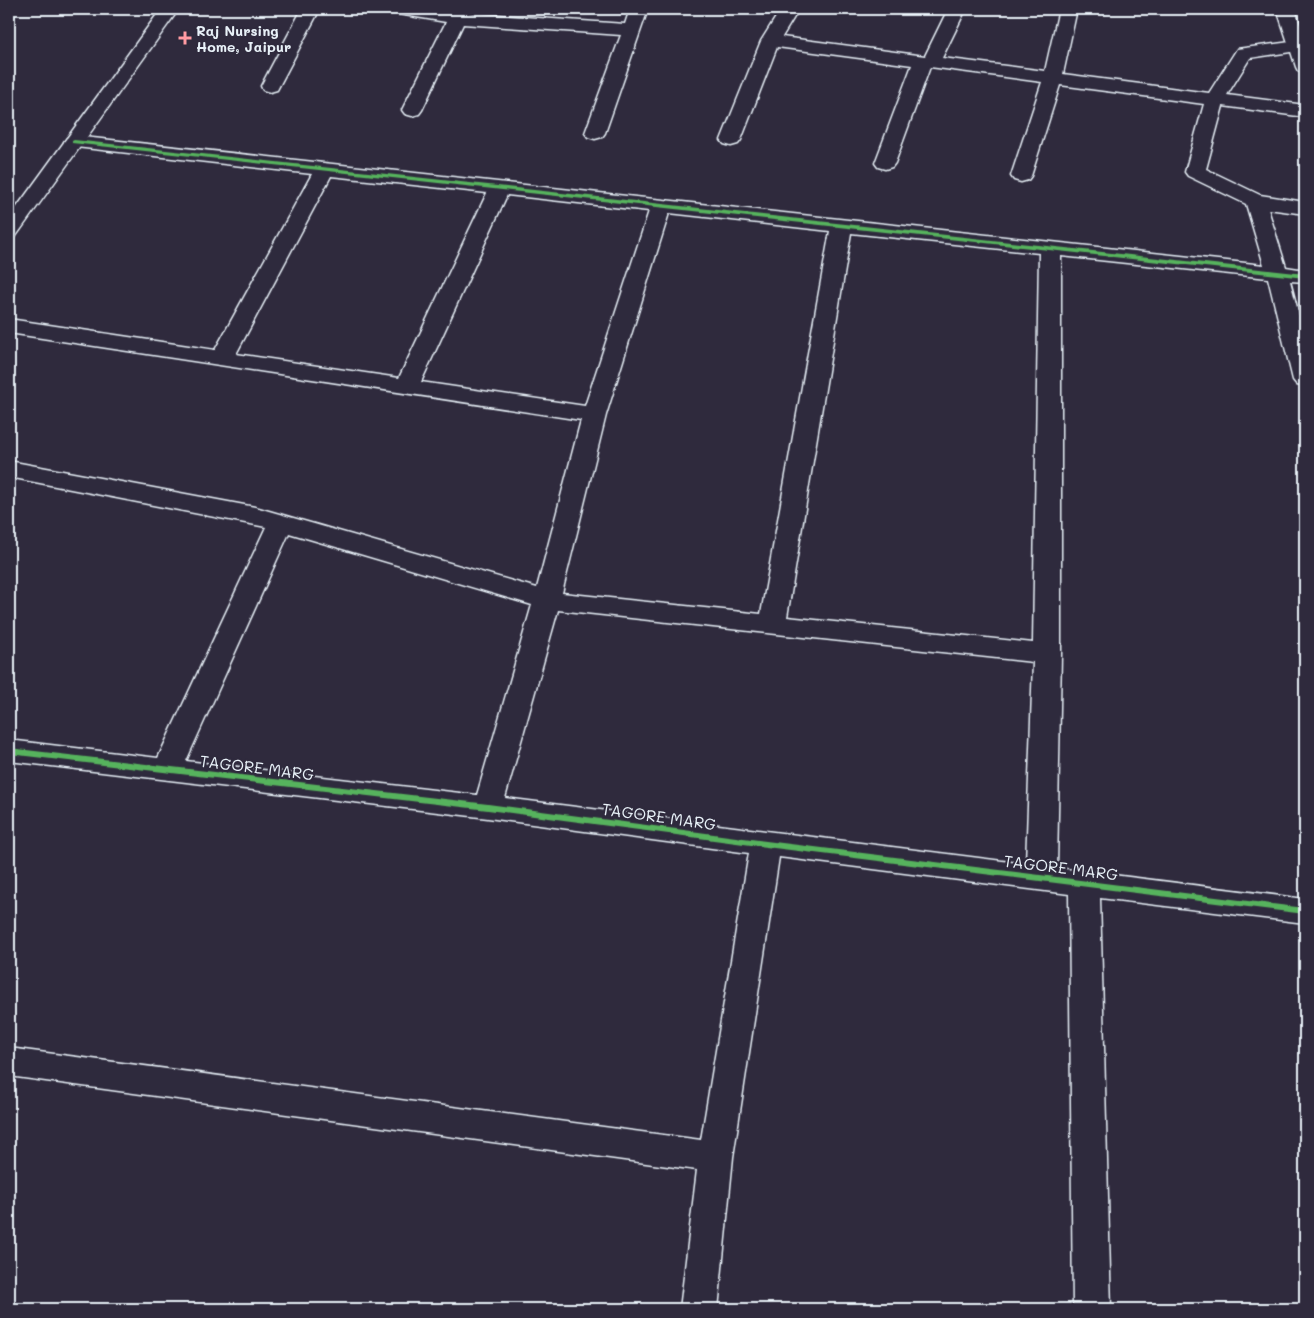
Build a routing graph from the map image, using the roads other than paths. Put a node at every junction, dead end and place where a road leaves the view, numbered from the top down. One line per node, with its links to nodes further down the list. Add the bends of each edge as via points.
1 (170, 9): 22 (street)
2 (311, 9): 16 (street)
3 (398, 9): 9 (street)
4 (639, 9): 10 (street)
5 (790, 9): 11 (street)
6 (956, 9): 13 (street)
7 (1068, 9): 15 (street)
8 (1286, 9): 12 (street)
9 (459, 13): 10 (street); 18 (street)
10 (632, 30): 20 (street)
11 (770, 41): 13 (street); 21 (street)
12 (1298, 46): 14 (street); 17 (street, via 1244,52)
13 (927, 62): 15 (street); 23 (street)
14 (1305, 67)
15 (1053, 78): 17 (street); 25 (street)
16 (270, 86)
17 (1215, 99): 19 (street); 27 (street, via 1195,172)
18 (412, 110)
19 (1305, 111)
20 (595, 133)
21 (731, 140)
22 (74, 142): 24 (street); 31 (street)
23 (885, 163)
24 (325, 169): 26 (street); 36 (street)
25 (1021, 176)
26 (500, 188): 28 (street); 38 (street)
27 (1255, 201): 29 (street); 33 (street)
28 (661, 206): 30 (street); 39 (street)
29 (1305, 208)
30 (842, 225): 32 (street); 43 (street)
31 (9, 232)
32 (1050, 248): 33 (street); 44 (street)
33 (1277, 273): 34 (street); 37 (street)
34 (1305, 276)
35 (9, 326): 36 (street)
36 (222, 358): 38 (street)
37 (1305, 380)
38 (407, 387): 39 (street)
39 (594, 415): 42 (street)
40 (9, 469): 41 (street)
41 (281, 522): 42 (street); 46 (street)
42 (547, 600): 43 (street); 47 (street)
43 (772, 625): 44 (street)
44 (1047, 654): 49 (street)
45 (9, 750): 46 (street, TAGORE MARG)
46 (167, 770): 47 (street, TAGORE MARG)
47 (488, 807): 48 (street, TAGORE MARG)
48 (766, 844): 49 (street, TAGORE MARG); 53 (street)
49 (1041, 878): 50 (street, TAGORE MARG)
50 (1084, 883): 51 (street, TAGORE MARG); 55 (street)
51 (1305, 911)
52 (9, 1062): 53 (street)
53 (716, 1157): 54 (street)
54 (699, 1309)
55 (1092, 1309)

